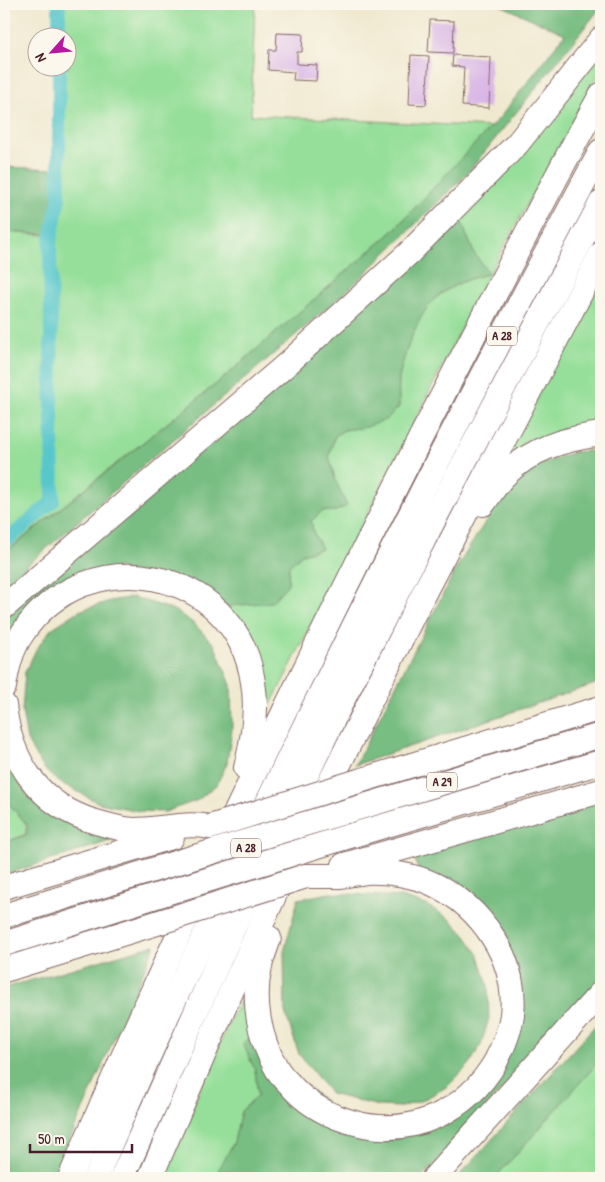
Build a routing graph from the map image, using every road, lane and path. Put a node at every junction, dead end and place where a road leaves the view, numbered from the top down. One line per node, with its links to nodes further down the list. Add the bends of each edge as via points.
1 (601, 39): 8 (highway, via 517,144 409,253 286,365)
2 (601, 95): 17 (highway, via 394,492)
3 (601, 151): 29 (highway, A 28, via 405,522 320,693 184,977)
4 (601, 203): 30 (highway, A 28, via 340,705 232,931)
5 (601, 254): 7 (highway)
6 (601, 434): 7 (highway, via 547,445 504,476 479,510 440,580)
7 (426, 589): 21 (highway)
8 (4, 607)
9 (4, 687): 17 (highway, via 8,662 21,635 36,616 66,592 87,582 115,575 143,575 185,588 211,604 239,638 253,681 256,710 251,746 237,791)
10 (601, 698): 13 (highway, via 547,717)
11 (4, 705): 18 (highway, via 14,749 25,770 38,789 60,807 114,828 153,829 197,824)
12 (601, 708): 13 (highway)
13 (529, 729): 18 (highway, bridge)
14 (601, 735): 22 (highway, A 29, bridge)
15 (601, 762): 23 (highway, A 29, bridge)
16 (601, 791): 19 (highway)
17 (238, 806): 26 (highway)
18 (210, 827): 20 (highway)
19 (306, 876): 21 (highway, via 367,872 392,874 433,884 477,916 495,939 512,987 512,1015 504,1046 486,1077 470,1095 447,1111 404,1126 366,1126 331,1116 318,1108 301,1096 277,1069 263,1039 257,996); 24 (highway, bridge)
20 (4, 887)
21 (278, 887): 31 (highway)
22 (4, 916)
23 (4, 944)
24 (4, 970)
25 (601, 993): 32 (highway)
26 (81, 1151): 27 (highway); 28 (highway)
27 (59, 1178)
28 (70, 1178)
29 (96, 1178)
30 (122, 1178)
31 (150, 1178)
32 (434, 1178)

